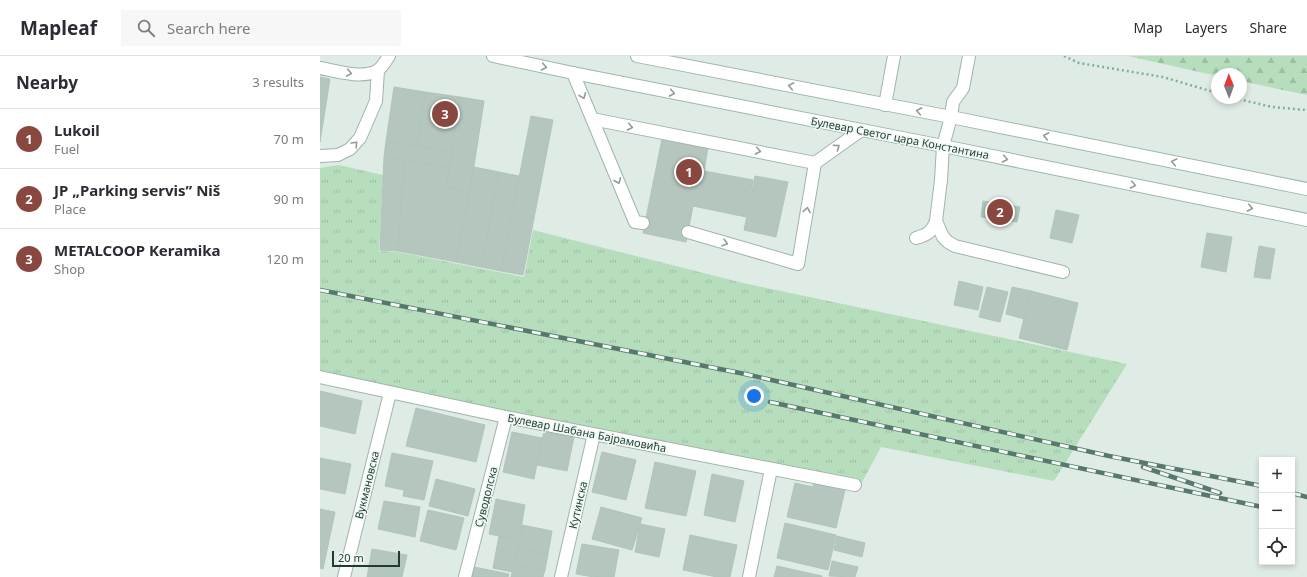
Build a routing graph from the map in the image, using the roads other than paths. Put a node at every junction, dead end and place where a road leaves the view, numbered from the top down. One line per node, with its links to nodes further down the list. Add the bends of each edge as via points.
1 (389, 56): 7 (main road)
2 (493, 56): 8 (main road, Булевар Светог цара Константина, one-way to 8)
3 (636, 56): 9 (main road, one-way to 3)
4 (894, 56): 9 (main road)
5 (969, 56): 10 (main road, via 963,88 953,102)
6 (320, 68): 7 (main road, one-way to 7, via 355,75)
7 (378, 70): 14 (main road, one-way to 7, via 338,155 360,138 376,101)
8 (573, 73): 11 (main road, one-way to 11); 12 (main road, Булевар Светог цара Константина, one-way to 12)
9 (885, 104): 10 (main road, one-way to 9)
10 (951, 117): 13 (main road); 16 (main road, one-way to 10)
11 (592, 119): 15 (main road, one-way to 15); 19 (main road, one-way to 19, via 635,222)
12 (860, 131): 13 (main road, Булевар Светог цара Константина); 15 (main road, one-way to 12)
13 (943, 146): 17 (main road, Булевар Светог цара Константина, one-way to 17); 18 (main road)
14 (320, 156)
15 (815, 163): 20 (main road, one-way to 15, via 798,264)
16 (1307, 189)
17 (1307, 220)
18 (936, 221): 21 (main road, via 928,234); 22 (main road, via 943,237 955,246)
19 (643, 223)
20 (688, 232)
21 (916, 238)
22 (1063, 272)
23 (320, 377): 24 (main road, Булевар Шабана Бајрамовића)
24 (390, 394): 25 (main road, Булевар Шабана Бајрамовића); 29 (main road, Вукмановска)
25 (506, 417): 26 (main road, Булевар Шабана Бајрамовића); 30 (main road, Суводолска)
26 (594, 434): 27 (main road, Булевар Шабана Бајрамовића); 31 (main road, Кутинска)
27 (770, 469): 28 (main road, Булевар Шабана Бајрамовића); 32 (main road)
28 (855, 485)
29 (344, 577)
30 (465, 577)
31 (561, 577)
32 (749, 577)

